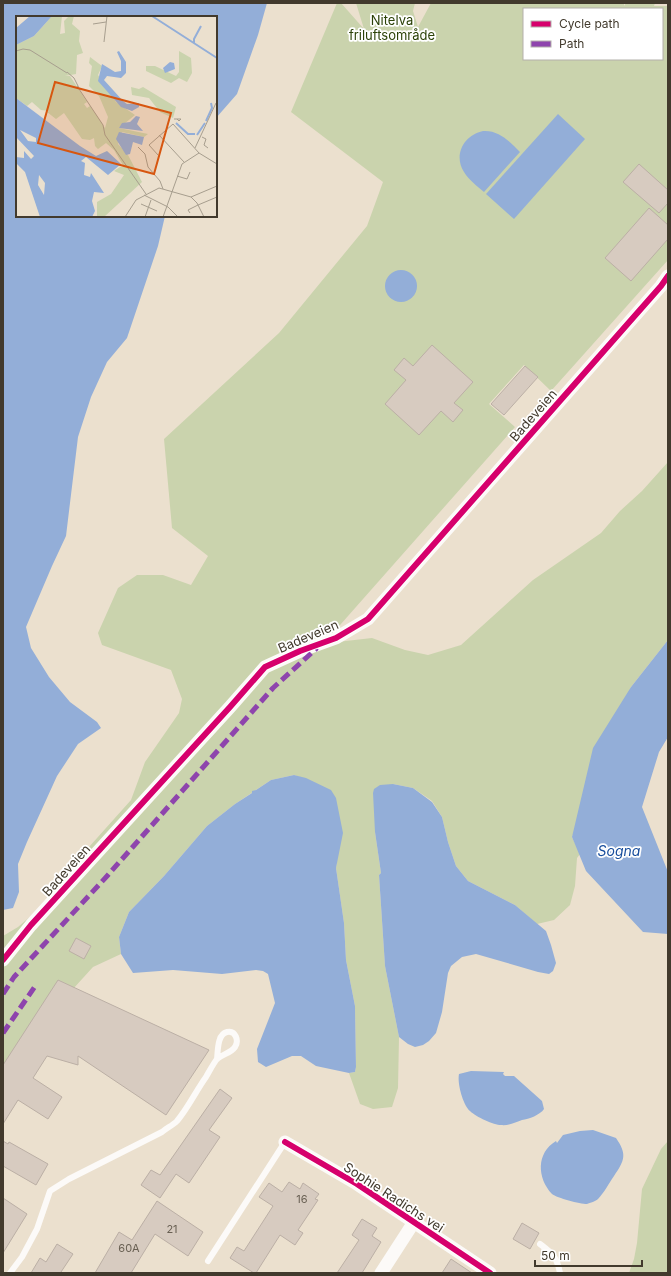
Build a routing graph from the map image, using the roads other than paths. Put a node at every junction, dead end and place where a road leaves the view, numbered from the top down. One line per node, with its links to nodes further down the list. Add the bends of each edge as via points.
1 (668, 276): 2 (street, Badeveien, via 368,619 336,638 265,667 31,925)
2 (3, 960)
3 (217, 1059): 8 (lane, via 176,1122 162,1132 69,1179 50,1192 37,1229)
4 (285, 1142): 5 (street, Sophie Radichs vei, via 357,1184); 7 (lane, Sophie Radichs vei)
5 (414, 1222): 9 (street); 10 (street, Sophie Radichs vei)
6 (540, 1244): 11 (lane, via 553,1254)
7 (208, 1261)
8 (10, 1273)
9 (381, 1273)
10 (490, 1273)
11 (560, 1273)

